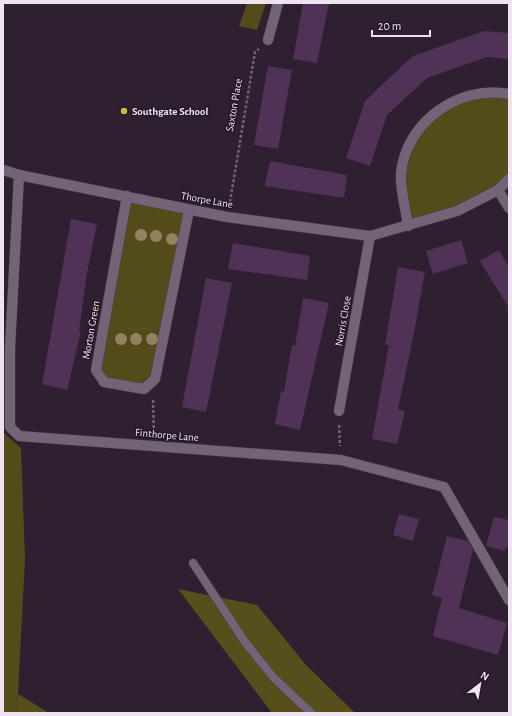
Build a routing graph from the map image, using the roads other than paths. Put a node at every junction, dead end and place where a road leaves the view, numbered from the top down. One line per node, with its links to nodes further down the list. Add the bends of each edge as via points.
1 (278, 3): 2 (street)
2 (268, 40)
3 (509, 94): 11 (street, via 483,93 458,99 436,112 419,129 406,152 401,175)
4 (3, 170): 5 (street, Thorpe Lane)
5 (19, 175): 8 (street, Thorpe Lane); 15 (street, Finthorpe Lane, via 10,348 10,426 19,436 341,460 444,487)
6 (509, 179): 7 (street, Thorpe Lane)
7 (498, 190): 9 (street); 11 (street, Thorpe Lane, via 457,211)
8 (127, 196): 10 (street, Thorpe Lane); 10 (street, Morton Green, via 96,370 104,382 144,389 155,379)
9 (509, 208)
10 (189, 210): 12 (street, Thorpe Lane)
11 (408, 226): 12 (street, Thorpe Lane)
12 (370, 236): 13 (street, Norris Close)
13 (339, 411)
14 (193, 562): 16 (lane, via 245,642 273,677)
15 (509, 600)
16 (311, 713)

